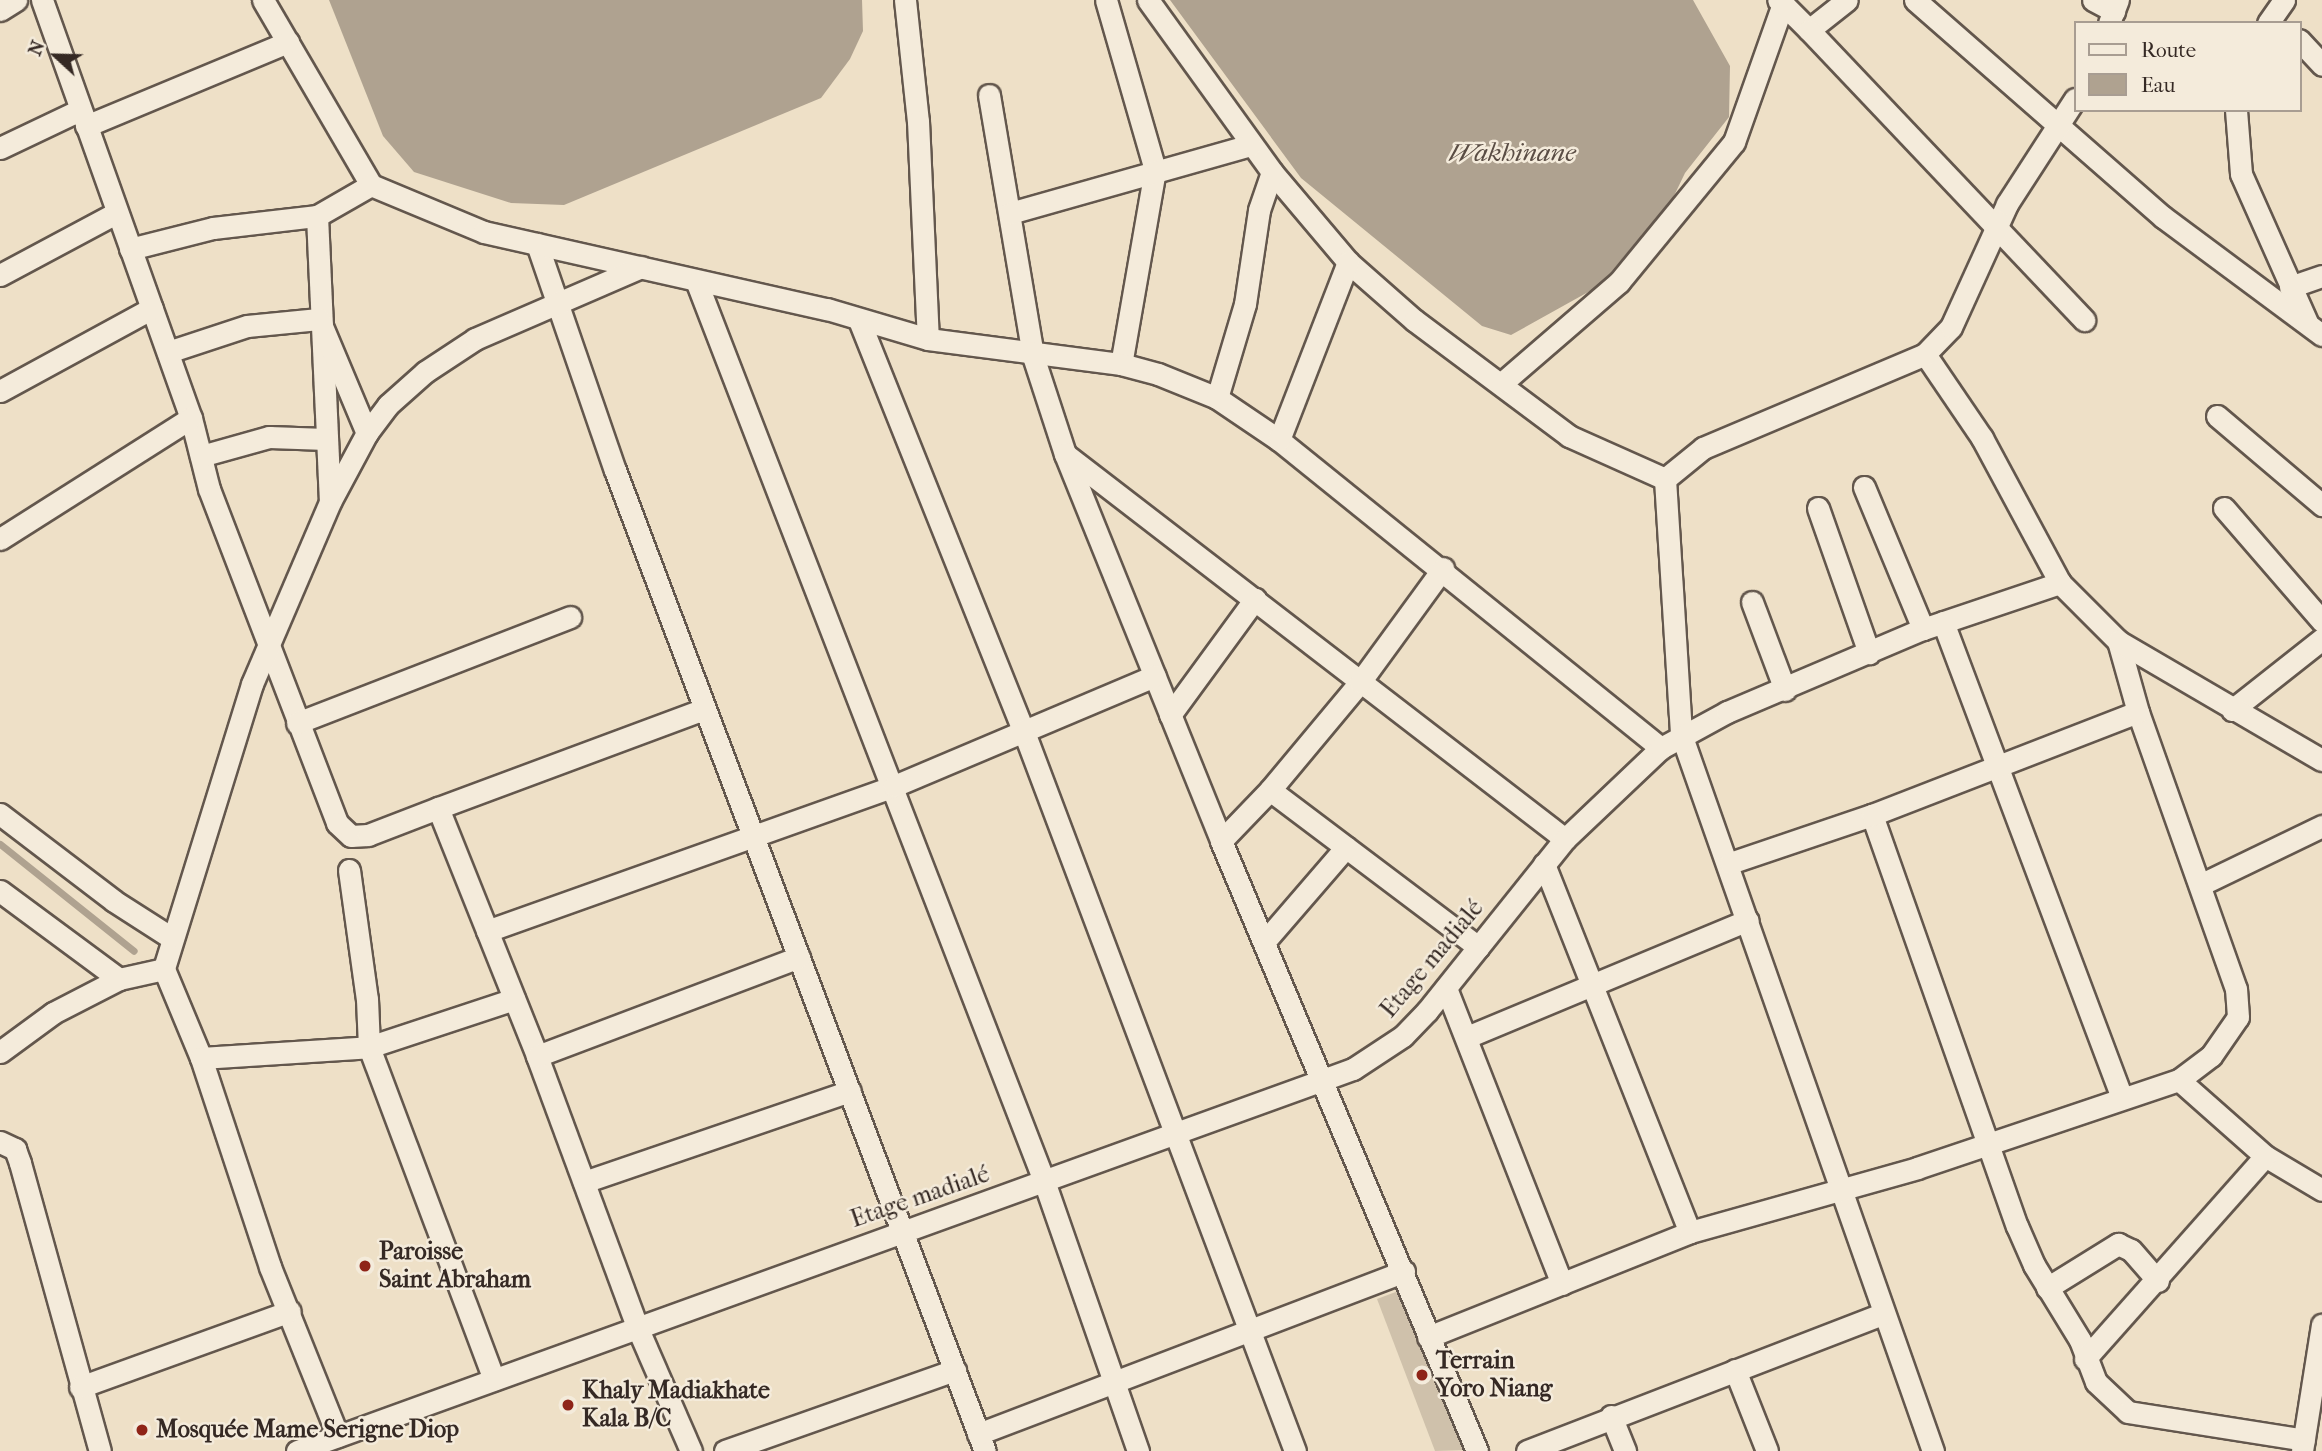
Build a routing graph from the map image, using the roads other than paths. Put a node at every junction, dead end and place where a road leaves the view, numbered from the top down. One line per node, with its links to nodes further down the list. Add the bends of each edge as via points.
1 (16, 0): 11 (street)
2 (42, 0): 20 (street)
3 (263, 0): 14 (street)
4 (905, 0): 45 (street, via 918,121)
5 (1106, 0): 24 (street)
6 (1149, 0): 22 (street)
7 (1847, 0): 13 (street)
8 (1915, 0): 21 (street)
9 (2093, 0): 12 (street)
10 (1780, 2): 13 (street); 50 (street, via 1734,142 1619,282)
11 (0, 9)
12 (2114, 11)
13 (1809, 30): 30 (street)
14 (288, 42): 20 (street); 26 (street)
15 (2301, 42): 16 (street)
16 (2322, 65)
17 (989, 95): 27 (street)
18 (2074, 101): 21 (street)
19 (2236, 112): 38 (street, via 2241,174)
20 (83, 118): 23 (street); 28 (street)
21 (2059, 129): 30 (street); 44 (street, via 2225,267)
22 (1251, 145): 24 (street); 25 (street)
23 (0, 148)
24 (1155, 170): 27 (street); 49 (street)
25 (1272, 172): 33 (street); 52 (street, via 1259,210 1245,304)
26 (371, 185): 29 (street); 31 (street, via 484,232)
27 (1010, 213): 48 (street)
28 (116, 214): 32 (street); 35 (street)
29 (317, 216): 32 (street, via 213,228); 41 (street)
30 (1997, 226): 43 (street); 47 (street, via 1951,327)
31 (537, 244): 34 (street); 39 (street)
32 (130, 249): 40 (street)
33 (1348, 262): 50 (street, via 1414,320); 57 (street)
34 (641, 267): 37 (street); 39 (street)
35 (0, 275)
36 (2322, 276): 38 (street)
37 (697, 283): 42 (street); 91 (street)
38 (2290, 287): 44 (street)
39 (558, 303): 55 (street, via 475,340 425,372 388,405); 81 (street)
40 (152, 308): 46 (street); 51 (street)
41 (319, 319): 46 (street, via 235,328); 55 (street); 56 (street)
42 (859, 320): 45 (street); 86 (street)
43 (2084, 320)
44 (2314, 328)
45 (928, 339): 48 (street)
46 (168, 352): 54 (street)
47 (1925, 355): 60 (street, via 1703,448); 68 (street, via 1982,438)
48 (1033, 356): 49 (street); 58 (street)
49 (1121, 364): 52 (street)
50 (1502, 383): 60 (street, via 1569,436)
51 (0, 391)
52 (1217, 398): 57 (street)
53 (2217, 416): 63 (street)
54 (191, 418): 59 (street); 66 (street)
55 (367, 433): 62 (street)
56 (326, 439): 59 (street, via 269,437); 62 (street)
57 (1279, 440): 67 (street)
58 (1065, 454): 69 (street); 78 (street)
59 (201, 456): 76 (street)
60 (1665, 479): 87 (street)
61 (1864, 487): 73 (street)
62 (330, 502): 76 (street)
63 (2322, 505)
64 (1818, 508): 77 (street)
65 (2224, 508): 71 (street)
66 (0, 539)
67 (1443, 568): 79 (street); 88 (street)
68 (2060, 583): 73 (street, Etage madialé); 75 (street)
69 (1255, 599): 79 (street); 84 (street)
70 (1752, 602): 80 (street)
71 (2320, 611)
72 (570, 617): 85 (street)
73 (1933, 626): 77 (street, Etage madialé); 90 (street)
74 (2322, 639): 82 (street)
75 (2118, 641): 82 (street); 83 (street)
76 (268, 649): 85 (street); 108 (street, via 252,684)
77 (1869, 653): 80 (street, Etage madialé)
78 (1155, 676): 84 (street); 86 (street)
79 (1360, 682): 92 (street); 98 (street)
80 (1785, 690): 87 (street, Etage madialé)
81 (704, 709): 93 (street); 97 (street)
82 (2232, 709): 89 (street)
83 (2138, 712): 90 (street); 104 (street)
84 (1170, 715): 99 (street)
85 (297, 723): 93 (street, via 337,823 351,836 368,835)
86 (1024, 732): 91 (street); 126 (street)
87 (1681, 734): 88 (street, Etage madialé); 101 (street)
88 (1661, 748): 98 (street, Etage madialé)
89 (2322, 760)
90 (1996, 766): 95 (street); 125 (street)
91 (894, 786): 97 (street); 130 (street)
92 (1270, 790): 99 (street); 100 (street)
93 (438, 808): 107 (street)
94 (0, 814): 108 (street, via 114,901)
95 (1872, 815): 101 (street); 128 (street)
96 (2322, 826): 104 (street)
97 (756, 837): 107 (street); 111 (street)
98 (1565, 839): 102 (street, Etage madialé)
99 (1221, 841): 109 (street)
100 (1346, 847): 109 (street); 110 (street)
101 (1730, 863): 106 (street)
102 (1544, 864): 110 (street, Etage madialé); 114 (street)
103 (349, 870): 118 (street, via 368,999)
104 (2200, 885): 123 (street, via 2236,989 2238,1017 2211,1056)
105 (0, 891): 113 (street)
106 (1748, 920): 114 (street); 132 (street)
107 (487, 931): 116 (street)
108 (170, 937): 112 (street)
109 (1265, 941): 122 (street)
110 (1478, 947): 115 (street, Etage madialé)
111 (799, 957): 120 (street); 124 (street)
112 (164, 969): 113 (street); 121 (street)
113 (119, 979): 119 (street, via 24,1030)
114 (1592, 984): 117 (street); 135 (street)
115 (1446, 988): 117 (street); 122 (street, Etage madialé, via 1403,1036 1377,1056)
116 (514, 999): 118 (street); 120 (street)
117 (1467, 1037): 138 (street)
118 (369, 1047): 121 (street); 149 (street)
119 (0, 1052)
120 (537, 1056): 131 (street)
121 (201, 1058): 140 (street, via 226,1143)
122 (1324, 1080): 126 (street, Etage madialé); 136 (street)
123 (2179, 1080): 125 (street); 129 (street)
124 (850, 1091): 131 (street); 134 (street)
125 (2122, 1098): 128 (street)
126 (1178, 1133): 130 (street, Etage madialé); 144 (street)
127 (0, 1142): 151 (street, via 15,1149 20,1163)
128 (1990, 1145): 132 (street); 139 (street, via 2017,1227)
129 (2265, 1156): 133 (street); 137 (street)
130 (1044, 1181): 134 (street, Etage madialé); 150 (street)
131 (584, 1182): 143 (street)
132 (1837, 1187): 135 (street); 141 (street)
133 (2322, 1191)
134 (900, 1230): 143 (street, Etage madialé); 147 (street)
135 (1690, 1232): 138 (street)
136 (1404, 1271): 144 (street); 145 (street)
137 (2158, 1281): 139 (street, via 2131,1250 2118,1244); 146 (street)
138 (1562, 1284): 145 (street)
139 (2048, 1288): 146 (street, via 2080,1340)
140 (290, 1311): 151 (street); 153 (street)
141 (1882, 1314): 148 (street); 166 (street)
142 (2322, 1325): 155 (street)
143 (638, 1329): 149 (street, Etage madialé); 158 (street)
144 (1247, 1331): 150 (street); 161 (street)
145 (1428, 1337): 162 (street)
146 (2085, 1359): 155 (street, via 2106,1395 2128,1412)
147 (956, 1370): 154 (street); 159 (street)
148 (1735, 1370): 152 (street); 165 (street)
149 (494, 1379): 153 (street, Etage madialé)
150 (1112, 1383): 154 (street); 160 (street)
151 (80, 1387): 156 (street)
152 (1611, 1416): 163 (street); 164 (street)
153 (338, 1436): 157 (street, Etage madialé)
154 (981, 1443)
155 (2303, 1445)
156 (100, 1451)
157 (297, 1451)
158 (691, 1451)
159 (725, 1451)
160 (1138, 1451)
161 (1295, 1451)
162 (1477, 1451)
163 (1527, 1451)
164 (1625, 1451)
165 (1767, 1451)
166 (1933, 1451)

